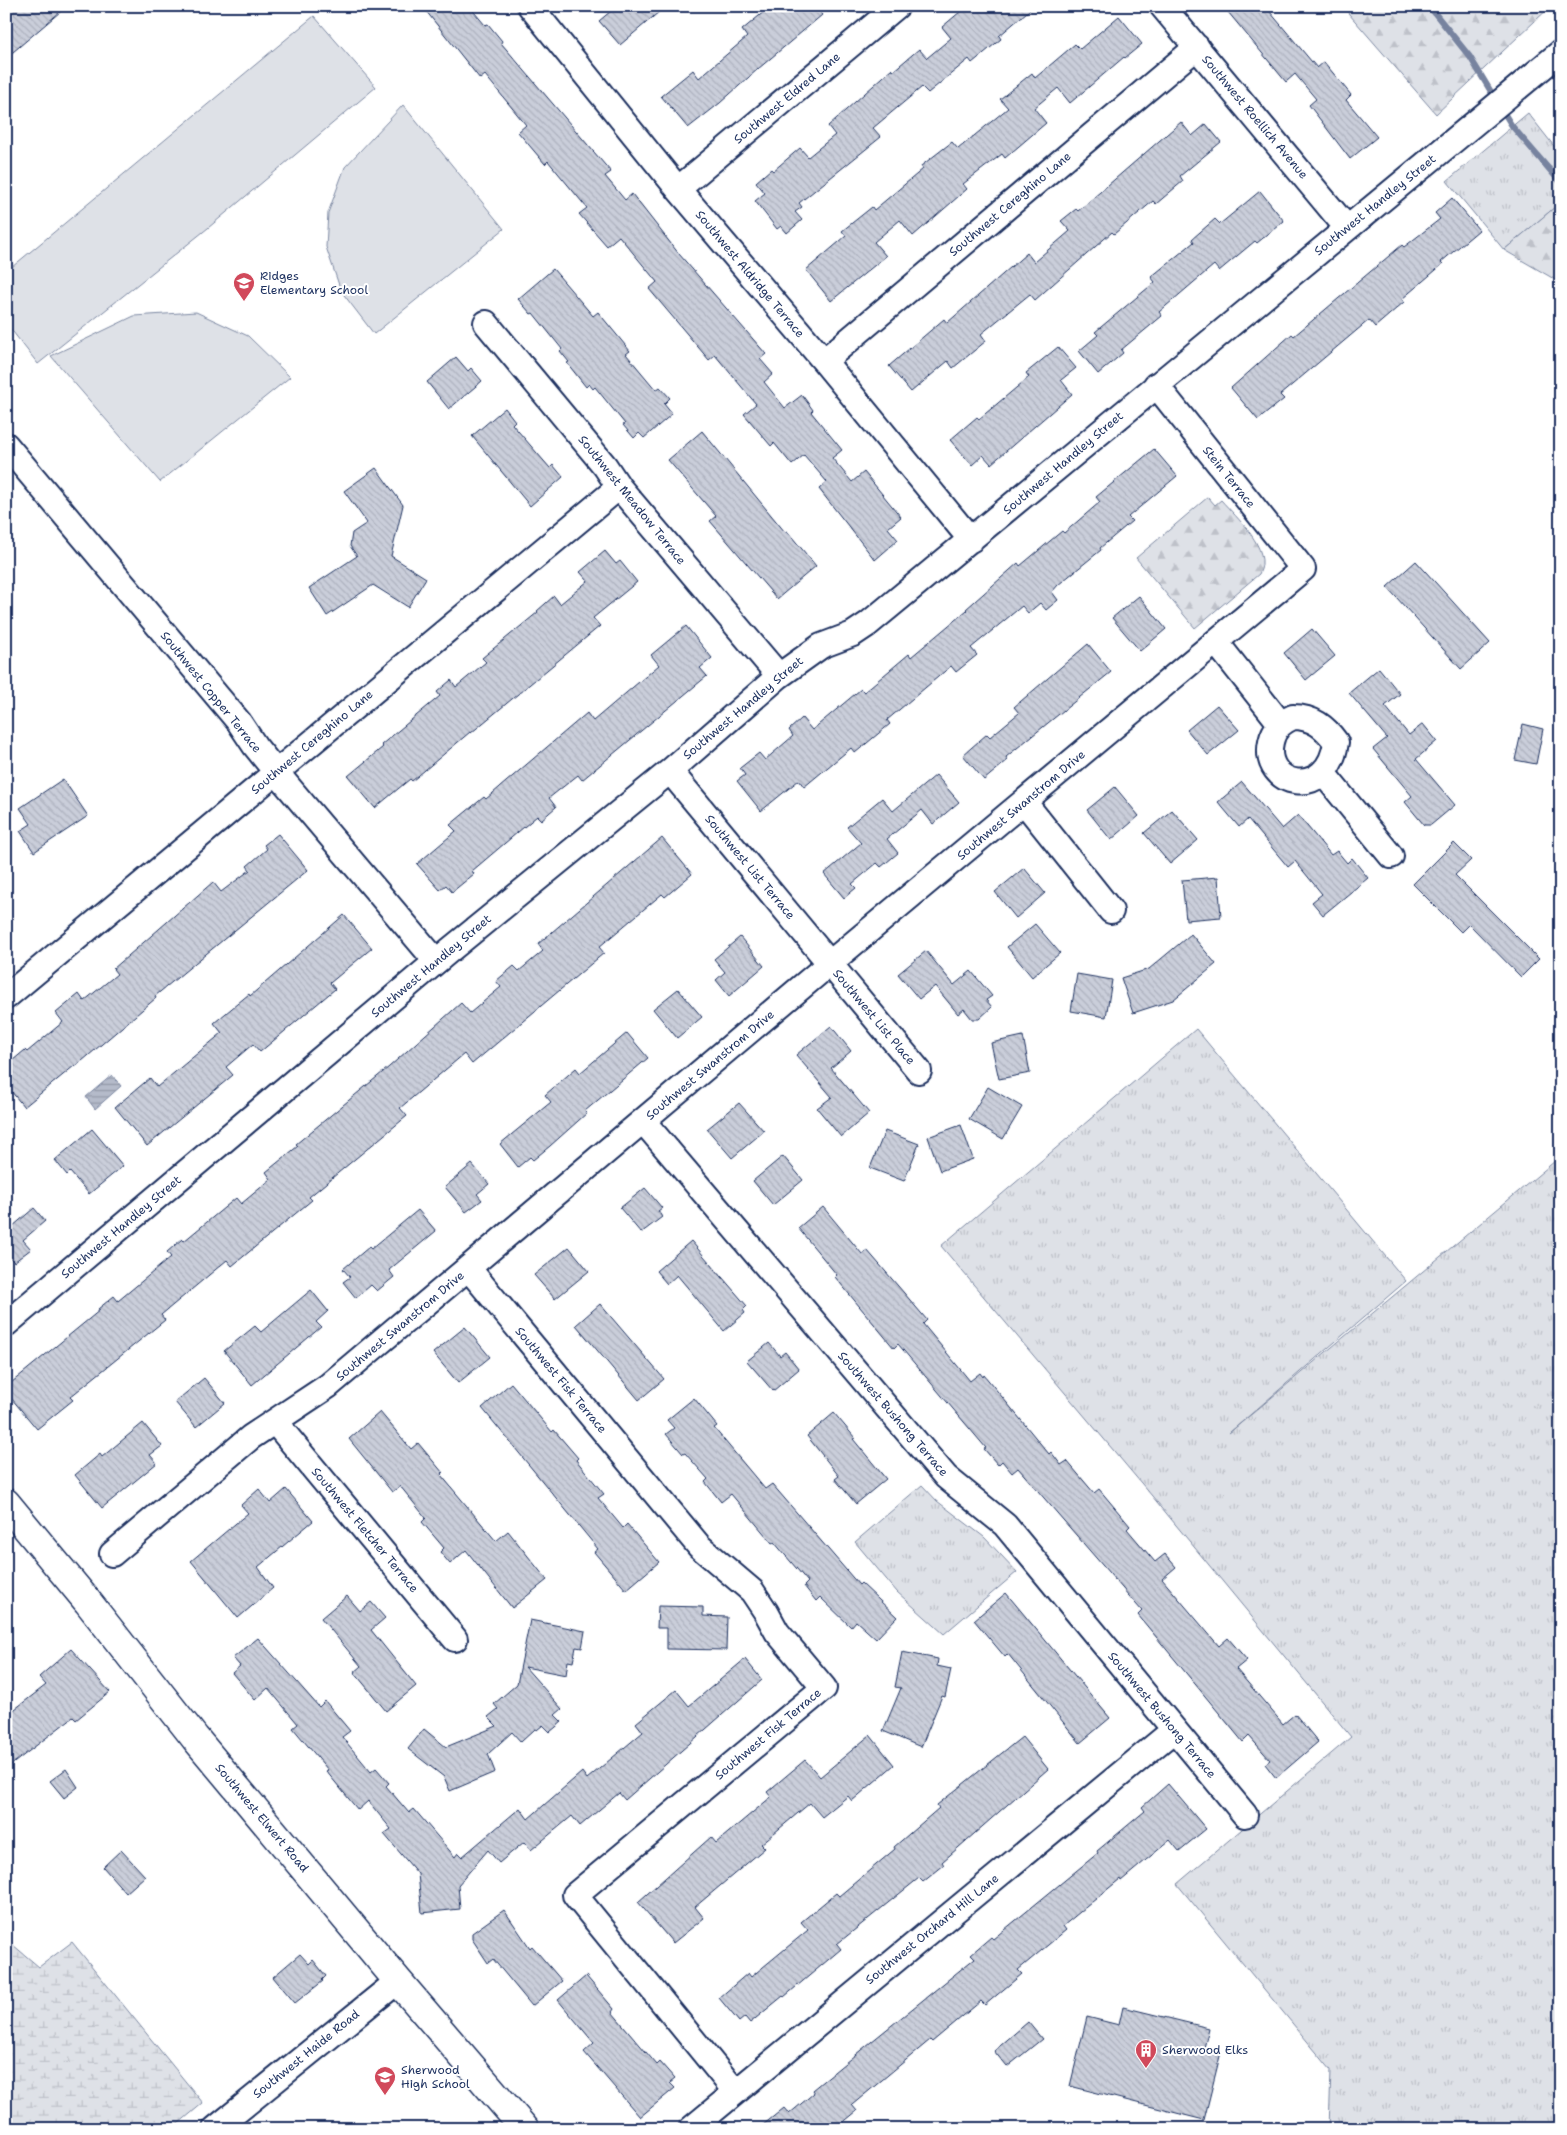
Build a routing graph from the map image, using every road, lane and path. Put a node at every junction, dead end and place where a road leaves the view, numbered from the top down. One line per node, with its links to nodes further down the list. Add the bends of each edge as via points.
1 (897, 6): 6 (street, Southwest Eldred Lane)
2 (1162, 6): 4 (street, Southwest Roellich Avenue)
3 (539, 10): 6 (street, Southwest Aldridge Terrace)
4 (1196, 47): 7 (street, Southwest Roellich Avenue); 9 (street, Southwest Cereghino Lane)
5 (1561, 52): 7 (street, Southwest Handley Street)
6 (678, 189): 9 (street, Southwest Aldridge Terrace)
7 (1348, 228): 10 (street, Southwest Handley Street)
8 (486, 323): 12 (street, Southwest Meadow Terrace)
9 (824, 361): 13 (street, Southwest Aldridge Terrace)
10 (1156, 385): 13 (street, Southwest Handley Street); 14 (street, Stein Terrace)
11 (6, 445): 19 (street, Southwest Copper Terrace, via 239,722)
12 (619, 487): 16 (street, Southwest Meadow Terrace); 19 (street, Southwest Cereghino Lane)
13 (971, 540): 16 (street, Southwest Handley Street, via 868,624 853,634 821,646)
14 (1303, 569): 15 (street, Southwest Swanstrom Drive)
15 (1216, 642): 17 (street); 21 (street, Southwest Swanstrom Drive)
16 (779, 676): 18 (street, Southwest Handley Street)
17 (1280, 723): 20 (street, via 1293,717 1304,717 1326,728 1336,742 1334,756); 20 (street, via 1271,738 1272,764 1283,776 1303,783)
18 (670, 770): 24 (street, Southwest Handley Street); 25 (street, Southwest List Terrace)
19 (276, 772): 24 (street, Southwest Copper Terrace); 26 (street, Southwest Cereghino Lane)
20 (1323, 773): 22 (street)
21 (1024, 803): 23 (street); 25 (street, Southwest Swanstrom Drive)
22 (1392, 856)
23 (1111, 911)
24 (436, 961): 30 (street, Southwest Handley Street)
25 (830, 964): 27 (street, Southwest List Place); 28 (street, Southwest Swanstrom Drive)
26 (6, 997)
27 (919, 1071)
28 (643, 1121): 29 (street, Southwest Swanstrom Drive); 35 (street, Southwest Bushong Terrace, via 946,1477 1005,1525)
29 (469, 1269): 31 (street, Southwest Swanstrom Drive, via 328,1386); 38 (street, Southwest Fisk Terrace, via 699,1546 752,1592 777,1632 824,1688 575,1895)
30 (6, 1324)
31 (275, 1422): 33 (street, Southwest Swanstrom Drive, via 251,1437); 34 (street, Southwest Fletcher Terrace)
32 (6, 1503): 37 (main road, Southwest Elwert Road, via 195,1738)
33 (112, 1554)
34 (455, 1639)
35 (1174, 1730): 36 (street, Southwest Bushong Terrace); 38 (street, Southwest Orchard Hill Lane)
36 (1245, 1815)
37 (398, 1981): 39 (street, Southwest Haide Road); 40 (main road, Southwest Elwert Road)
38 (735, 2091): 41 (street, Southwest Orchard Hill Lane)
39 (214, 2129)
40 (524, 2129)
41 (690, 2129)

